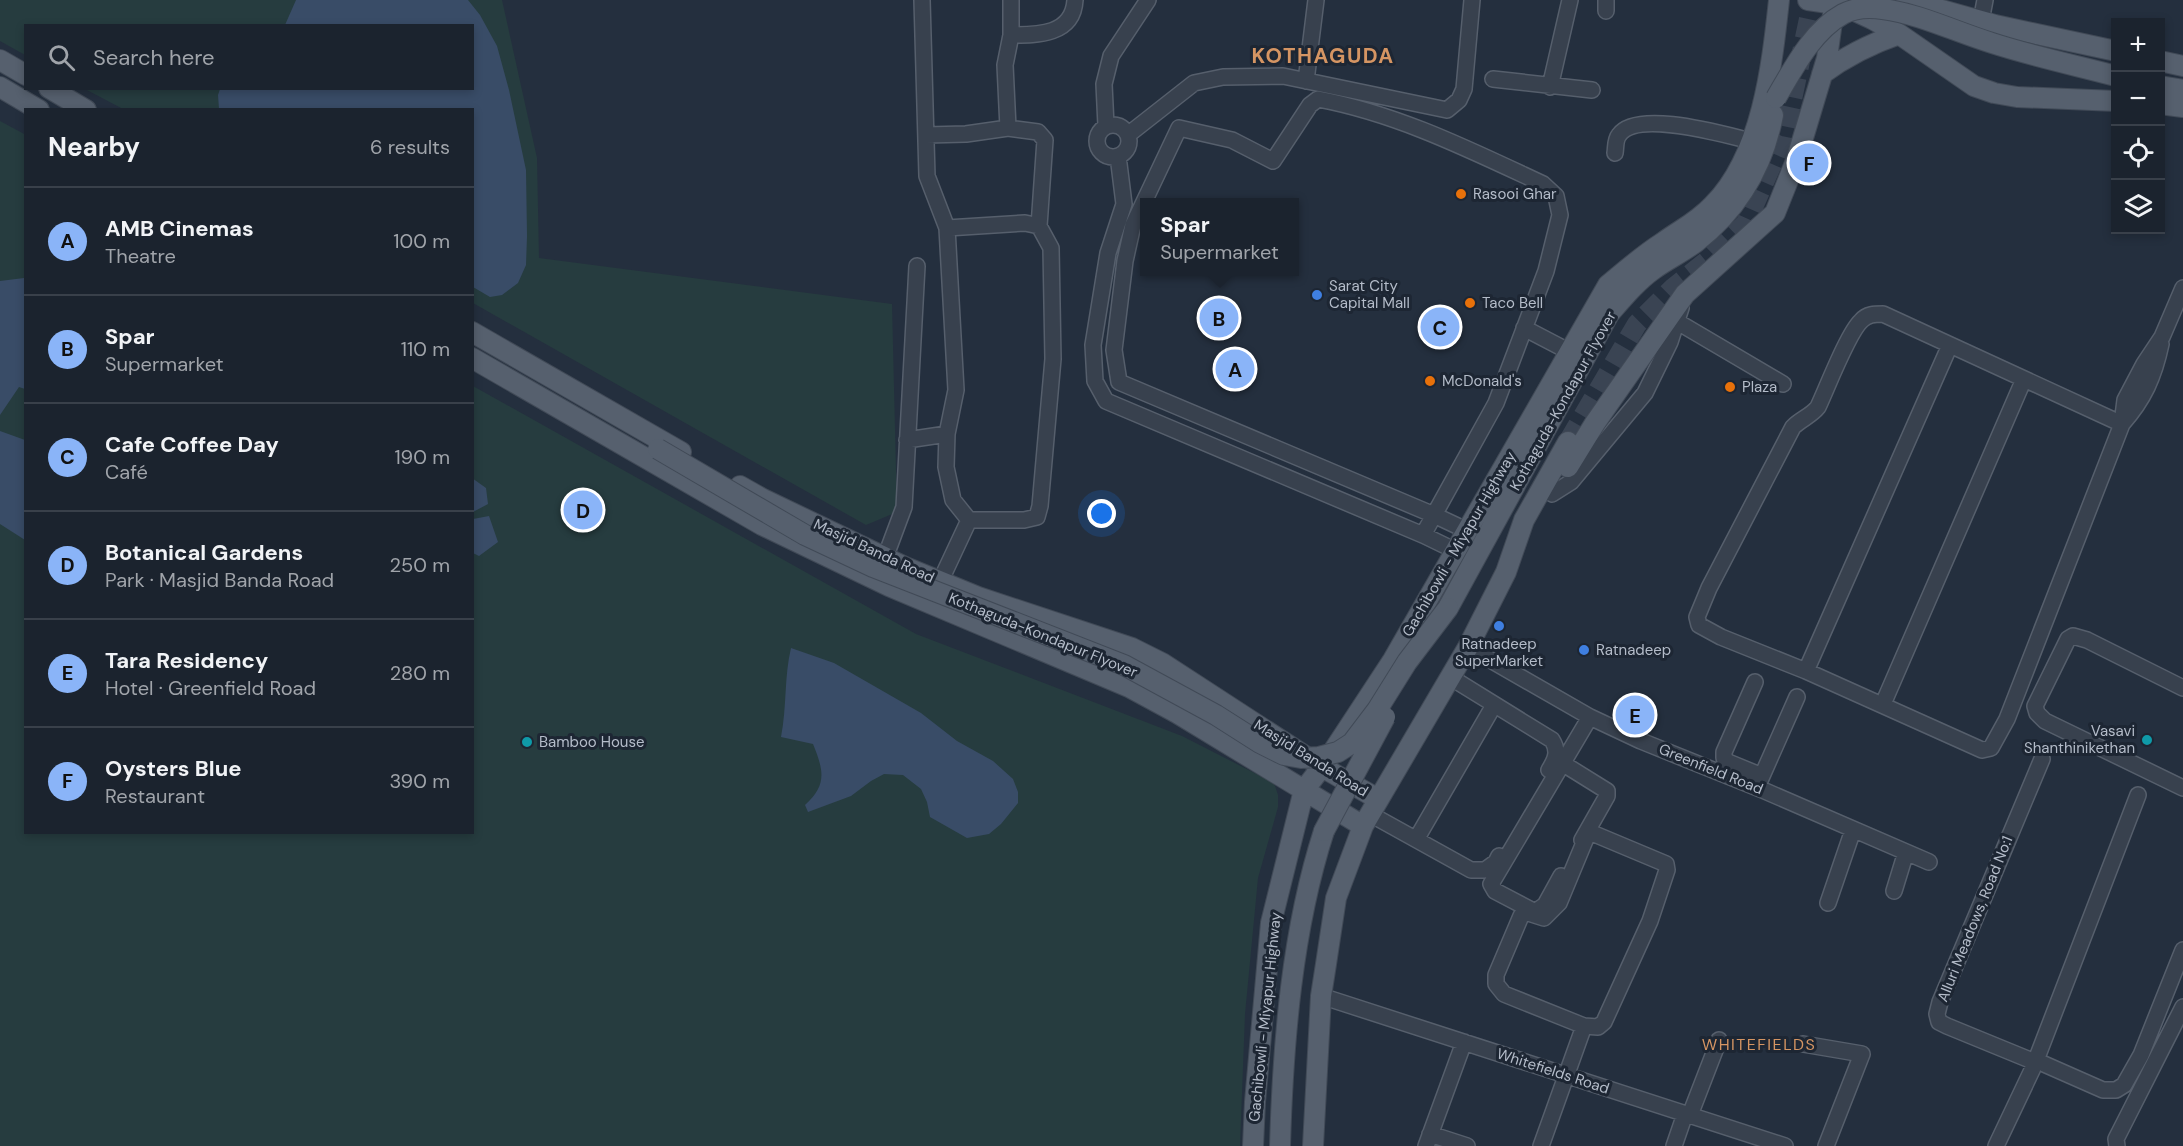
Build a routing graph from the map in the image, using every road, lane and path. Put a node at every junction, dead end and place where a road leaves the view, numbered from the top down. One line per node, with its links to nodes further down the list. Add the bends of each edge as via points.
1 (922, 0): 42 (street)
2 (1011, 0): 17 (street)
3 (1075, 0): 17 (street, via 1067,24 1057,31)
4 (1148, 0): 39 (street, via 1111,56 1104,84)
5 (1316, 0): 26 (street)
6 (1472, 0): 26 (street, via 1464,89 1459,100 1447,110)
7 (1569, 0): 28 (street)
8 (1779, 0): 43 (main road, Gachibowli - Miyapur Highway, via 1765,93)
9 (1790, 0): 33 (main road, Kothaguda-Kondapur Flyover)
10 (1808, 0): 13 (main road)
11 (1906, 0): 14 (main road)
12 (1985, 0): 15 (street)
13 (1835, 1): 16 (main road); 23 (main road)
14 (1931, 4): 15 (main road)
15 (1981, 21): 18 (main road)
16 (1899, 34): 23 (main road, via 1846,56); 34 (main road, via 1974,86 1994,93)
17 (1011, 35): 40 (street, via 1005,65)
18 (2111, 50)
19 (0, 60): 22 (main road)
20 (2165, 62): 21 (main road)
21 (2183, 66)
22 (24, 74)
23 (1822, 74): 52 (main road, via 1797,158 1775,213)
24 (2111, 75): 33 (main road, Kothaguda-Kondapur Flyover, bridge, via 1994,44 1899,12 1869,7 1844,13 1829,23 1811,43)
25 (1493, 79): 28 (street)
26 (1306, 81): 41 (street, via 1283,76 1223,77 1194,83)
27 (0, 87): 37 (main road)
28 (1550, 87): 31 (street)
29 (2165, 87): 32 (main road)
30 (52, 90): 38 (main road)
31 (1592, 90)
32 (2183, 90)
33 (1776, 98): 77 (main road, Kothaguda-Kondapur Flyover, via 1759,165 1743,193 1696,242 1652,270 1609,314)
34 (2111, 101)
35 (2165, 105): 36 (main road)
36 (2183, 107)
37 (36, 108)
38 (83, 108)
39 (1106, 126): 41 (street, via 1116,124); 45 (street, via 1098,134 1097,145 1108,156)
40 (1008, 128): 42 (street); 48 (street, via 1038,132 1045,140)
41 (1129, 134): 45 (street, via 1129,145)
42 (926, 135): 49 (street, via 927,176)
43 (1751, 141): 44 (street, via 1673,125 1639,124 1618,136); 57 (main road, Gachibowli - Miyapur Highway, via 1733,181 1714,204 1608,285)
44 (1615, 153)
45 (1118, 156): 62 (street, via 1124,204 1108,253 1093,345 1095,381)
46 (1146, 198): 54 (street, via 1179,129 1232,140 1273,161 1318,99 1343,103 1436,134 1543,184 1556,196 1560,215 1546,271)
47 (1140, 210): 60 (street, via 1125,261 1114,350)
48 (1039, 226): 49 (street, via 1025,223); 70 (street, via 1051,248 1053,359 1040,506 1037,517 1024,520)
49 (947, 228): 65 (street, via 956,390)
50 (917, 266): 66 (street)
51 (2183, 288): 64 (street, via 2162,337 2125,400)
52 (1685, 294): 53 (street); 68 (main road, via 1594,423)
53 (1676, 321): 61 (street); 68 (street, via 1645,393 1571,483)
54 (1524, 328): 57 (street); 69 (street, via 1496,403)
55 (474, 333): 63 (main road, Masjid Banda Road)
56 (1950, 345): 59 (street); 79 (street); 79 (street, via 1883,314 1860,321 1818,407 1793,427 1709,588 1697,617 1699,625)
57 (1570, 351): 72 (main road, Gachibowli - Miyapur Highway)
58 (474, 359): 92 (main road, Masjid Banda Road, via 762,525 889,586 1130,687)
59 (2024, 379): 64 (street); 84 (street)
60 (1119, 382): 62 (street); 69 (street)
61 (1783, 384)
62 (1106, 401): 73 (street)
63 (626, 421): 75 (main road, Masjid Banda Road, via 763,499); 77 (main road, Kothaguda-Kondapur Flyover, bridge, via 658,449 805,535 873,567 1124,664 1284,755 1319,757 1352,743)
64 (2122, 424): 84 (street, via 2007,719 1991,748 1982,750)
65 (947, 434): 66 (street); 70 (street, via 946,467 953,500)
66 (907, 440): 75 (street, via 904,507)
67 (1568, 442): 71 (main road)
68 (1552, 494): 71 (main road, via 1539,516)
69 (1434, 515): 72 (street); 73 (street)
70 (969, 520): 76 (street)
71 (1524, 520): 78 (main road, via 1506,572)
72 (1467, 531): 74 (main road, Gachibowli - Miyapur Highway)
73 (1423, 535): 74 (street)
74 (1456, 551): 89 (main road, Gachibowli - Miyapur Highway, via 1393,660)
75 (885, 558): 76 (main road, Masjid Banda Road)
76 (940, 582): 89 (main road, Masjid Banda Road, via 1132,648 1162,663)
77 (1448, 608): 113 (main road, Kothaguda-Kondapur Flyover, bridge, via 1324,831 1311,870 1292,981)
78 (1468, 647): 80 (main road); 86 (street, Greenfield Road)
79 (1806, 671): 84 (street)
80 (1450, 677): 85 (street); 94 (main road)
81 (1755, 682): 90 (street, via 1724,755)
82 (2183, 688): 91 (street, via 2073,636 2063,647 2036,706 2045,721)
83 (1797, 697): 90 (street)
84 (1883, 704)
85 (1494, 705): 96 (street); 96 (street, via 1552,740 1557,755 1554,763 1490,868 1471,870)
86 (1590, 717): 88 (street); 90 (street, Greenfield Road, via 1654,747)
87 (2042, 759): 108 (street, Alluri Meadows, Road No:1, via 1937,1014 1939,1022 1947,1026)
88 (1562, 763): 88 (street, via 1492,881 1495,891 1535,912 1545,905 1608,794)
89 (1323, 767): 92 (main road, Gachibowli - Miyapur Highway); 94 (main road, Masjid Banda Road)
90 (1755, 780): 95 (street, Greenfield Road)
91 (2183, 788)
92 (1304, 790): 94 (main road, Masjid Banda Road); 112 (main road, Gachibowli - Miyapur Highway, via 1271,923)
93 (2138, 795): 108 (street)
94 (1370, 813): 96 (street); 102 (main road, via 1336,898)
95 (1853, 830): 97 (street, Greenfield Road); 100 (street)
96 (1417, 838)
97 (1906, 852): 98 (street, Greenfield Road); 99 (street)
98 (1929, 862)
99 (1894, 891)
100 (1828, 903)
101 (2183, 950): 108 (street, Alluri Meadows, Road No:1, via 2124,1085 2116,1090 2103,1090)
102 (1321, 996): 106 (street, Whitefields Road); 114 (main road)
103 (2183, 1007): 121 (street, via 2116,1139)
104 (1584, 1026): 104 (street, via 1598,1027 1604,1022 1650,921 1667,870 1666,864 1592,833 1586,838 1556,908 1544,918 1525,912 1521,916 1496,975 1496,984 1504,994); 109 (street)
105 (1719, 1040): 110 (street)
106 (1464, 1042): 109 (street, Whitefields Road); 111 (street)
107 (1803, 1044): 119 (street, via 1862,1054)
108 (2036, 1062): 120 (street)
109 (1566, 1075): 110 (street, Whitefields Road); 116 (street)
110 (1687, 1115): 117 (street); 118 (street, Whitefields Road)
111 (1433, 1141): 115 (street)
112 (1253, 1146)
113 (1280, 1146)
114 (1313, 1146)
115 (1467, 1146)
116 (1541, 1146)
117 (1674, 1146)
118 (1785, 1146)
119 (1826, 1146)
120 (1996, 1146)
121 (2117, 1146)

